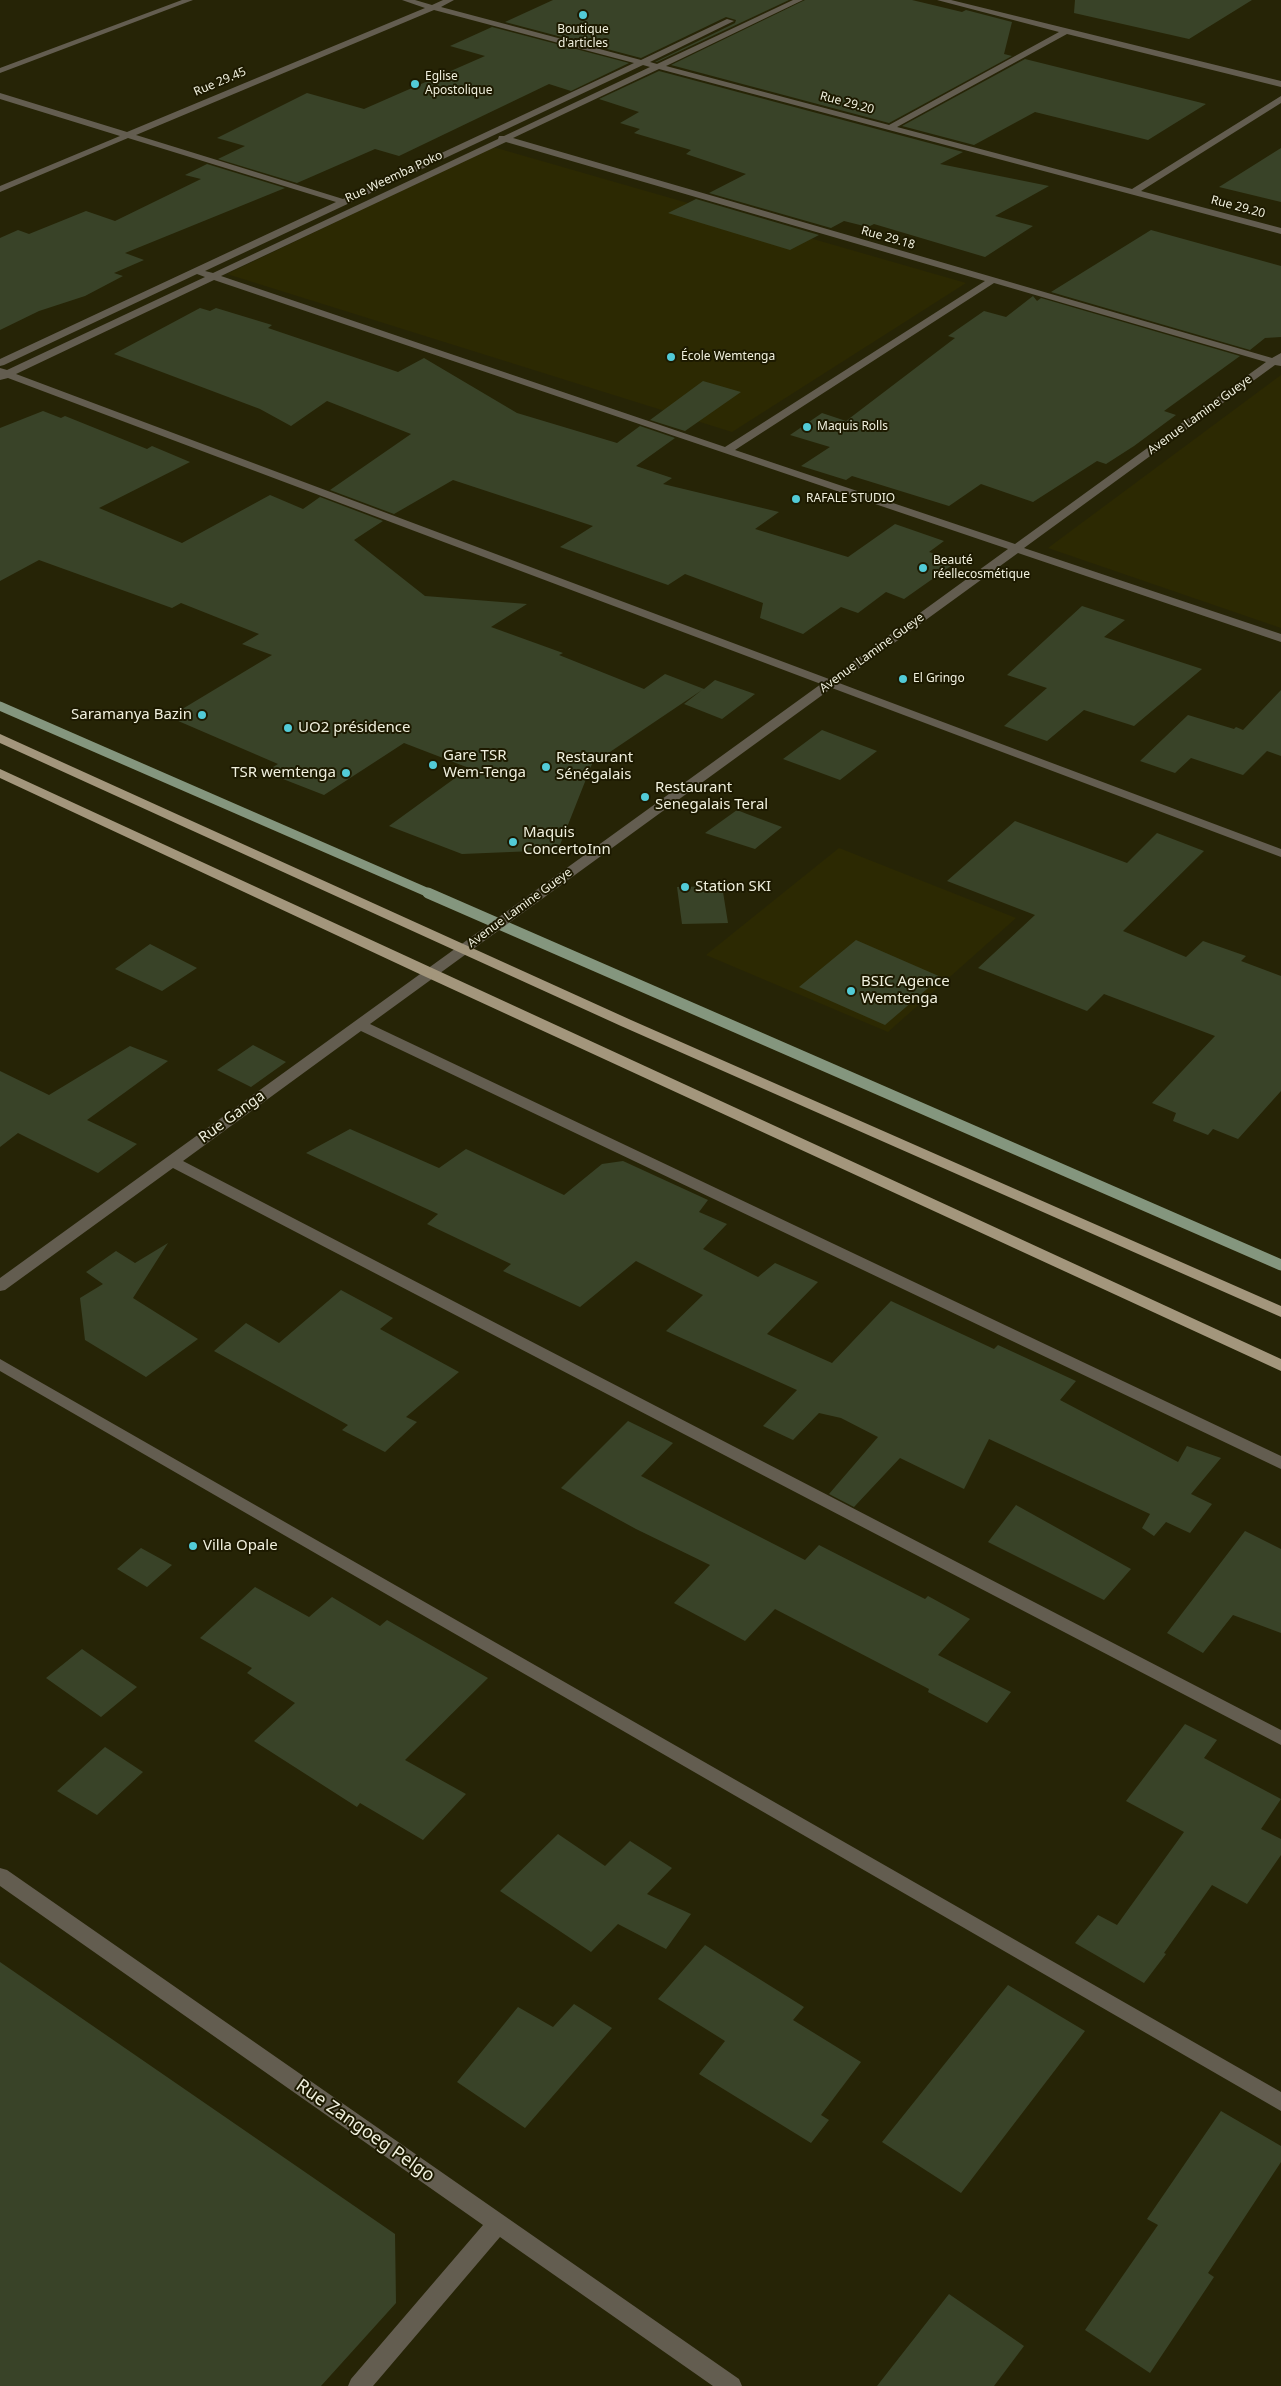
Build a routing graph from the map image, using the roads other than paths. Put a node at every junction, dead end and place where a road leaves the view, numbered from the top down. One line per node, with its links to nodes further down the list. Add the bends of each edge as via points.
1 (188, 0): 11 (street)
2 (406, 0): 6 (street, Rue 29.20)
3 (450, 0): 6 (street, Rue 29.45)
4 (799, 0): 10 (street, Rue Weemba Poko)
5 (941, 0): 8 (street)
6 (433, 7): 9 (street, Rue 29.20); 17 (street, Rue 29.45)
7 (739, 17): 9 (street, Rue Weemba Poko)
8 (1066, 31): 12 (street); 15 (street)
9 (642, 62): 10 (street, Rue 29.20); 16 (street, Rue Weemba Poko)
10 (658, 66): 15 (street, Rue 29.20); 18 (street, Rue Weemba Poko)
11 (0, 71)
12 (1281, 84)
13 (0, 96): 17 (street)
14 (1281, 99): 20 (street)
15 (889, 128): 20 (street, Rue 29.20)
16 (489, 134): 18 (street, Rue 29.18); 21 (street, Rue Weemba Poko)
17 (127, 135): 19 (street, Rue 29.45); 21 (street)
18 (505, 139): 24 (street, Rue Weemba Poko); 25 (street, Rue 29.18)
19 (0, 189)
20 (1134, 192): 22 (street, Rue 29.20)
21 (344, 202): 23 (street, Rue Weemba Poko)
22 (1281, 231)
23 (196, 271): 24 (street); 27 (street, Rue Weemba Poko)
24 (213, 276): 28 (street, Rue Weemba Poko); 29 (street)
25 (991, 281): 26 (street, Rue 29.18); 29 (street)
26 (1279, 360): 30 (street, Avenue Lamine Gueye)
27 (0, 363)
28 (2, 374): 32 (street)
29 (727, 450): 30 (street)
30 (1015, 550): 31 (street); 32 (street, Avenue Lamine Gueye)
31 (1281, 638)
32 (829, 684): 35 (street); 36 (street, Avenue Lamine Gueye)
33 (0, 738): 36 (main road)
34 (0, 773): 37 (main road)
35 (1281, 853)
36 (464, 950): 37 (street, Rue Ganga); 41 (main road)
37 (431, 974): 38 (street, Rue Ganga); 43 (main road)
38 (360, 1025): 39 (street, Rue Ganga); 44 (street)
39 (172, 1161): 40 (street, Rue Ganga); 45 (street)
40 (0, 1286)
41 (1281, 1312)
42 (0, 1364): 47 (street)
43 (1281, 1365)
44 (1281, 1463)
45 (1281, 1738)
46 (0, 1876): 48 (street, Rue Zangoeg Pelgo)
47 (1281, 2102)
48 (498, 2223): 49 (street); 50 (street, Rue Zangoeg Pelgo)
49 (359, 2386)
50 (731, 2386)

